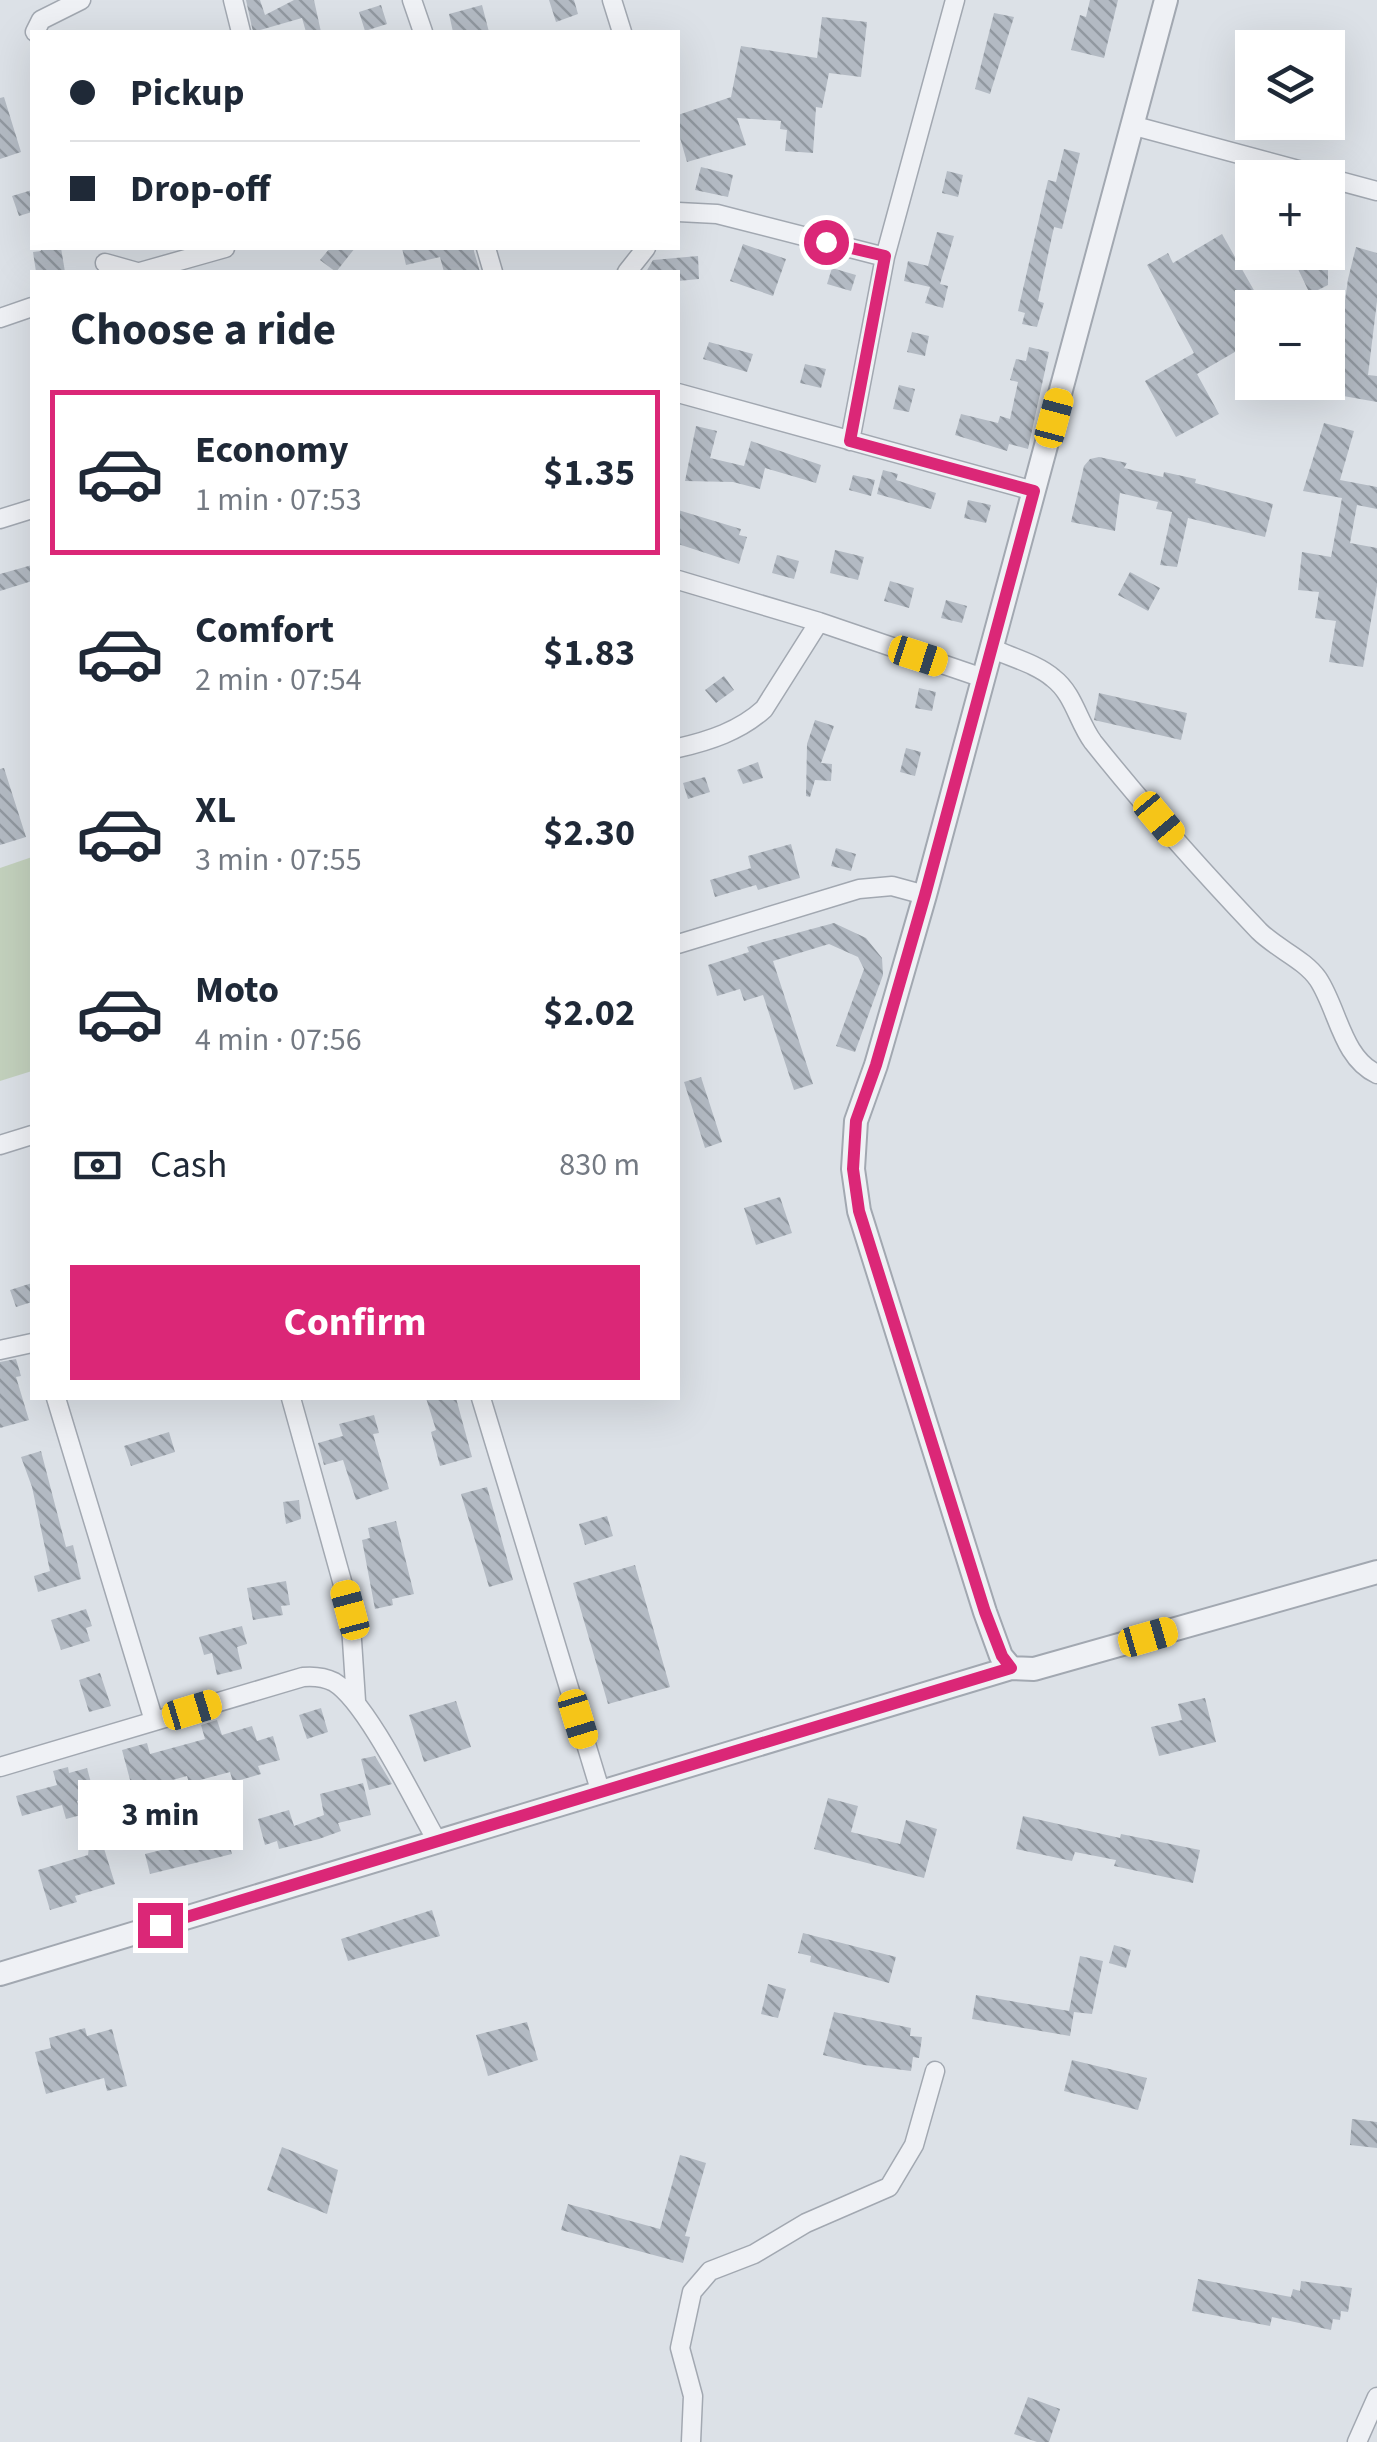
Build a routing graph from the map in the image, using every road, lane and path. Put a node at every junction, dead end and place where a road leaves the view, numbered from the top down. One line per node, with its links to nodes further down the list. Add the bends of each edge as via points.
1 (81, 0): 7 (street, via 41,20)
2 (233, 0): 8 (street)
3 (412, 0): 9 (street)
4 (612, 0): 10 (street)
5 (954, 0): 16 (street)
6 (1166, 0): 11 (street)
7 (37, 30)
8 (240, 30)
9 (421, 30)
10 (621, 30)
11 (1131, 124): 12 (street); 25 (street)
12 (1377, 191)
13 (680, 212): 16 (street, via 716,214)
14 (218, 250): 19 (street)
15 (644, 250): 20 (street)
16 (885, 256): 24 (street)
17 (103, 261): 18 (street)
18 (132, 270)
19 (145, 270)
20 (629, 270)
21 (30, 308): 22 (street)
22 (0, 318)
23 (680, 394): 24 (street)
24 (850, 441): 25 (street)
25 (1034, 491): 30 (street)
26 (30, 510): 27 (street)
27 (0, 518)
28 (680, 581): 29 (street)
29 (819, 622): 31 (street); 32 (street, via 764,709)
30 (992, 648): 31 (street); 35 (street, via 1052,676 1091,739 1205,872 1274,945 1309,968 1352,1053)
31 (983, 678): 33 (street)
32 (680, 748)
33 (925, 895): 34 (street, via 892,886 859,889); 44 (street, via 856,1121 854,1180 985,1612)
34 (680, 943)
35 (1377, 1074)
36 (30, 1136): 37 (street)
37 (0, 1144)
38 (30, 1343): 39 (street)
39 (0, 1350)
40 (57, 1400): 46 (street)
41 (292, 1400): 45 (street, via 350,1610)
42 (482, 1400): 48 (street)
43 (1377, 1572): 44 (street, via 1034,1669)
44 (1011, 1668): 48 (street)
45 (356, 1701): 46 (street, via 332,1681 303,1676); 49 (street)
46 (154, 1721): 47 (street)
47 (0, 1767)
48 (600, 1790): 49 (street)
49 (437, 1841): 50 (street)
50 (0, 1974)
51 (936, 2071): 53 (street, via 914,2145 889,2187 710,2271 692,2292 680,2348 693,2396)
52 (1377, 2398): 54 (street)
53 (691, 2442)
54 (1358, 2442)

